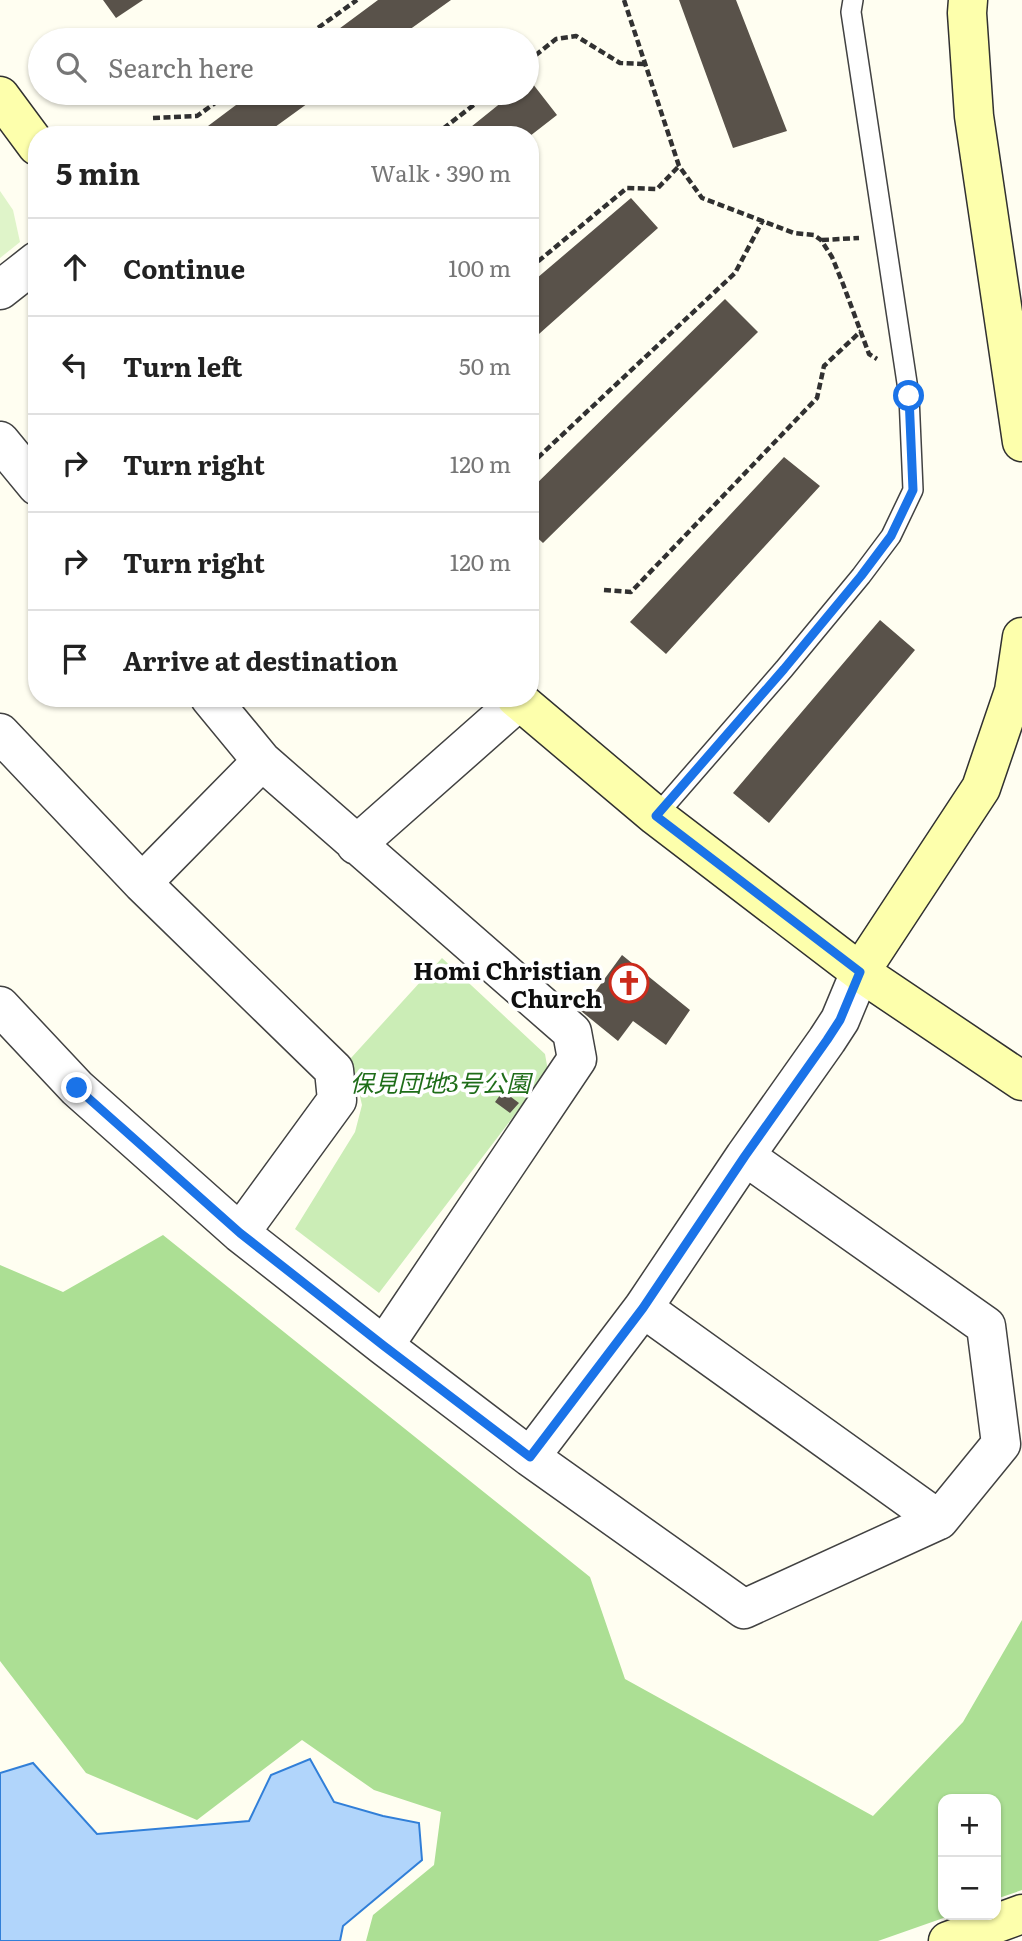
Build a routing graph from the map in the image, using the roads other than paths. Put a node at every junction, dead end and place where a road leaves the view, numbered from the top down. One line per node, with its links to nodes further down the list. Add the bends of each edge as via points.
1 (853, 0): 16 (lane, via 851,12 909,396 913,490 891,536 861,576)
2 (968, 0): 8 (street, via 974,116)
3 (0, 96): 4 (street)
4 (28, 134)
5 (28, 268): 6 (street)
6 (0, 289)
7 (0, 441): 9 (street)
8 (1022, 442)
9 (28, 475)
10 (1022, 637): 19 (street, via 1014,691 981,788)
11 (218, 707): 15 (street)
12 (508, 707): 17 (street)
13 (527, 707): 16 (street)
14 (0, 733): 18 (street)
15 (262, 761): 17 (street); 18 (street)
16 (656, 816): 19 (street)
17 (356, 845): 25 (street, via 572,1032 577,1059)
18 (142, 883): 23 (street, via 334,1070 337,1100)
19 (860, 972): 21 (street); 22 (street, via 840,1020)
20 (0, 1006): 23 (street, via 77,1088)
21 (1022, 1081)
22 (745, 1156): 24 (street); 27 (street, via 986,1326 1002,1444)
23 (240, 1233): 25 (street)
24 (643, 1308): 26 (street); 27 (street)
25 (384, 1346): 26 (street)
26 (530, 1457): 27 (street, via 744,1609)
27 (939, 1520)
28 (1022, 1914): 29 (street)
29 (948, 1941)

